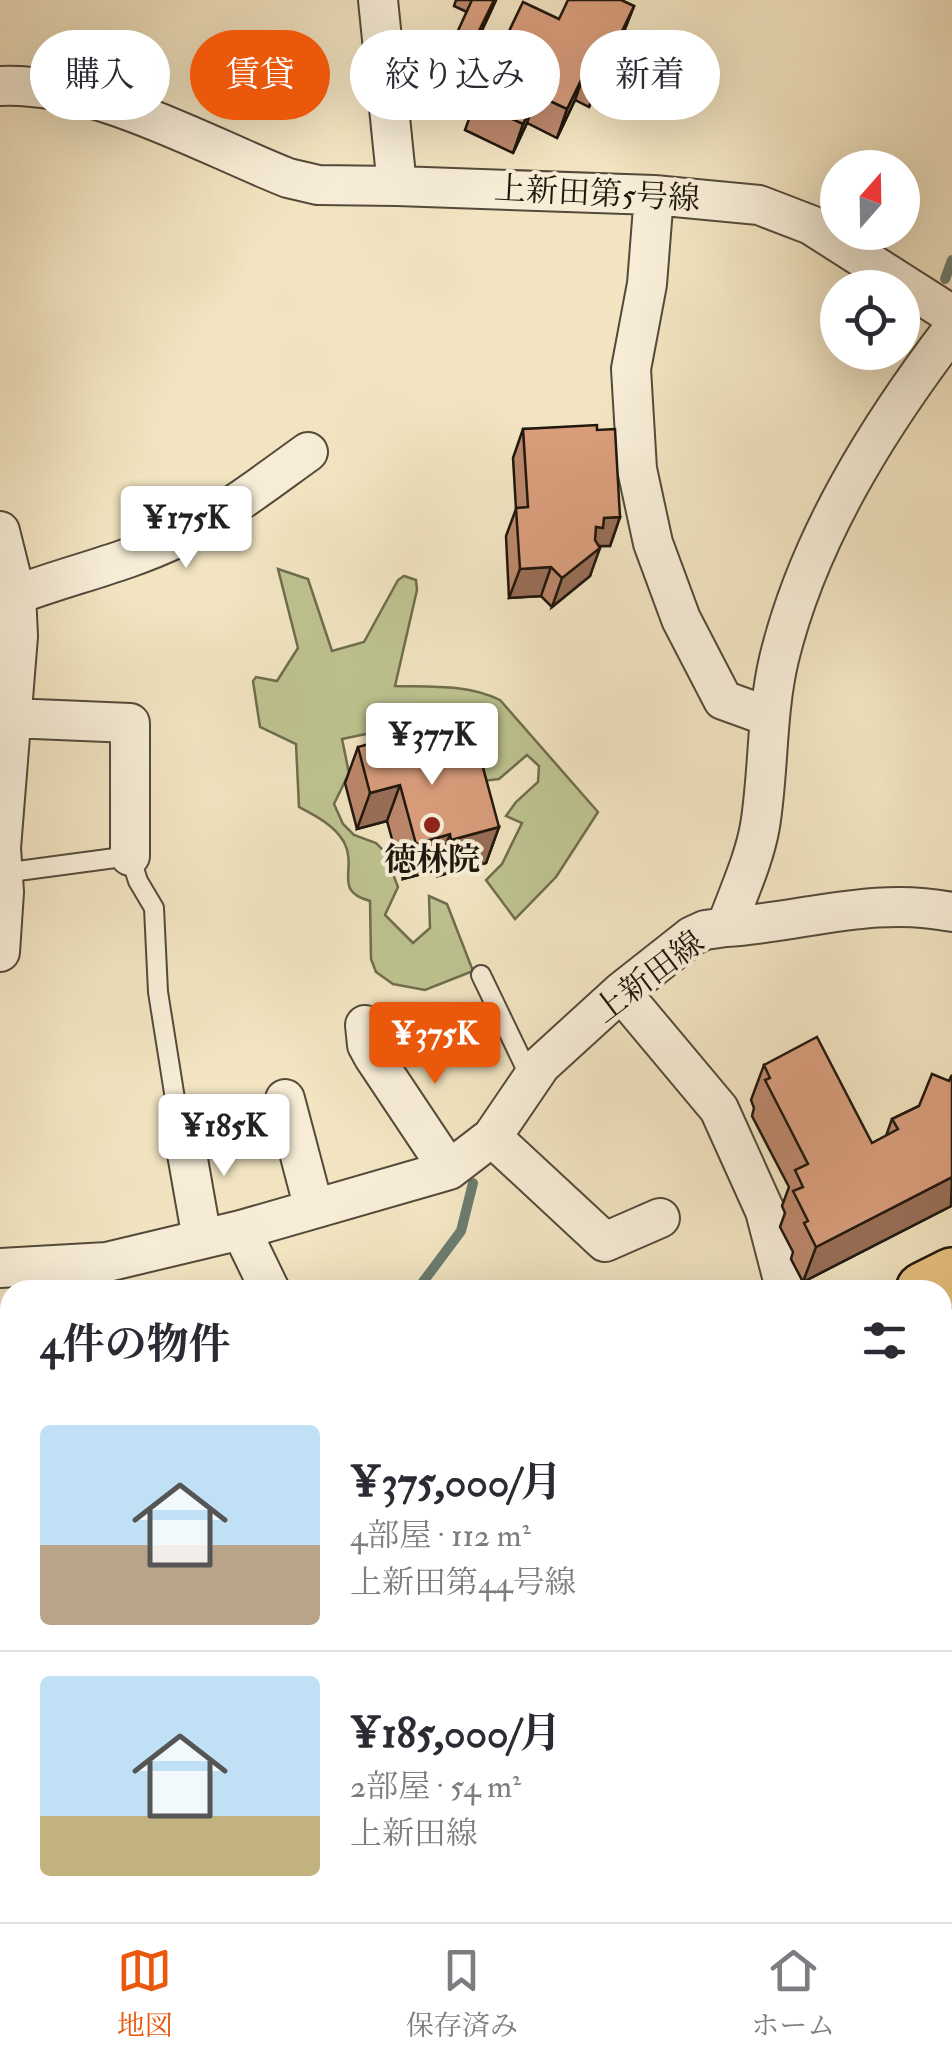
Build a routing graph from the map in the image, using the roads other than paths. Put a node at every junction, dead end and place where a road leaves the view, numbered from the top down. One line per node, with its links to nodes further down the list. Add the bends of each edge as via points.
1 (378, 0): 3 (street)
2 (0, 86): 3 (street, 上新田第5号線, via 58,88 98,99 288,178)
3 (397, 186): 4 (street, 上新田第5号線)
4 (654, 195): 5 (street, 上新田第5号線, via 790,214); 11 (street, via 631,370 637,468 652,543 723,700)
5 (952, 315)
6 (952, 330): 11 (street, 上新田線, via 833,513 785,636)
7 (308, 452): 9 (street, via 180,537)
8 (0, 531): 9 (street)
9 (16, 595): 10 (street)
10 (9, 658): 12 (street)
11 (770, 717): 16 (street, 上新田線, via 760,829)
12 (11, 718): 13 (street, via 130,722); 14 (street)
13 (130, 856): 14 (lane); 23 (lane, via 154,908 158,992)
14 (3, 873): 17 (street)
15 (952, 912): 16 (street, via 882,905)
16 (726, 927): 19 (street, 上新田線, via 692,936)
17 (0, 952)
18 (481, 975): 21 (lane)
19 (621, 992): 21 (street, 上新田線); 32 (street, via 719,1110 764,1210)
20 (365, 1025): 25 (street, via 373,1056)
21 (531, 1080): 24 (street, 上新田線)
22 (285, 1099): 26 (street)
23 (183, 1131): 29 (street)
24 (492, 1136): 25 (street, 上新田線); 27 (street, via 605,1242)
25 (450, 1170): 26 (street, 上新田線)
26 (314, 1209): 28 (street, 上新田線)
27 (660, 1218)
28 (241, 1230): 29 (street, 上新田線); 31 (street)
29 (202, 1239): 30 (street, 上新田線, via 107,1262)
30 (0, 1268)
31 (265, 1280)
32 (783, 1280)

